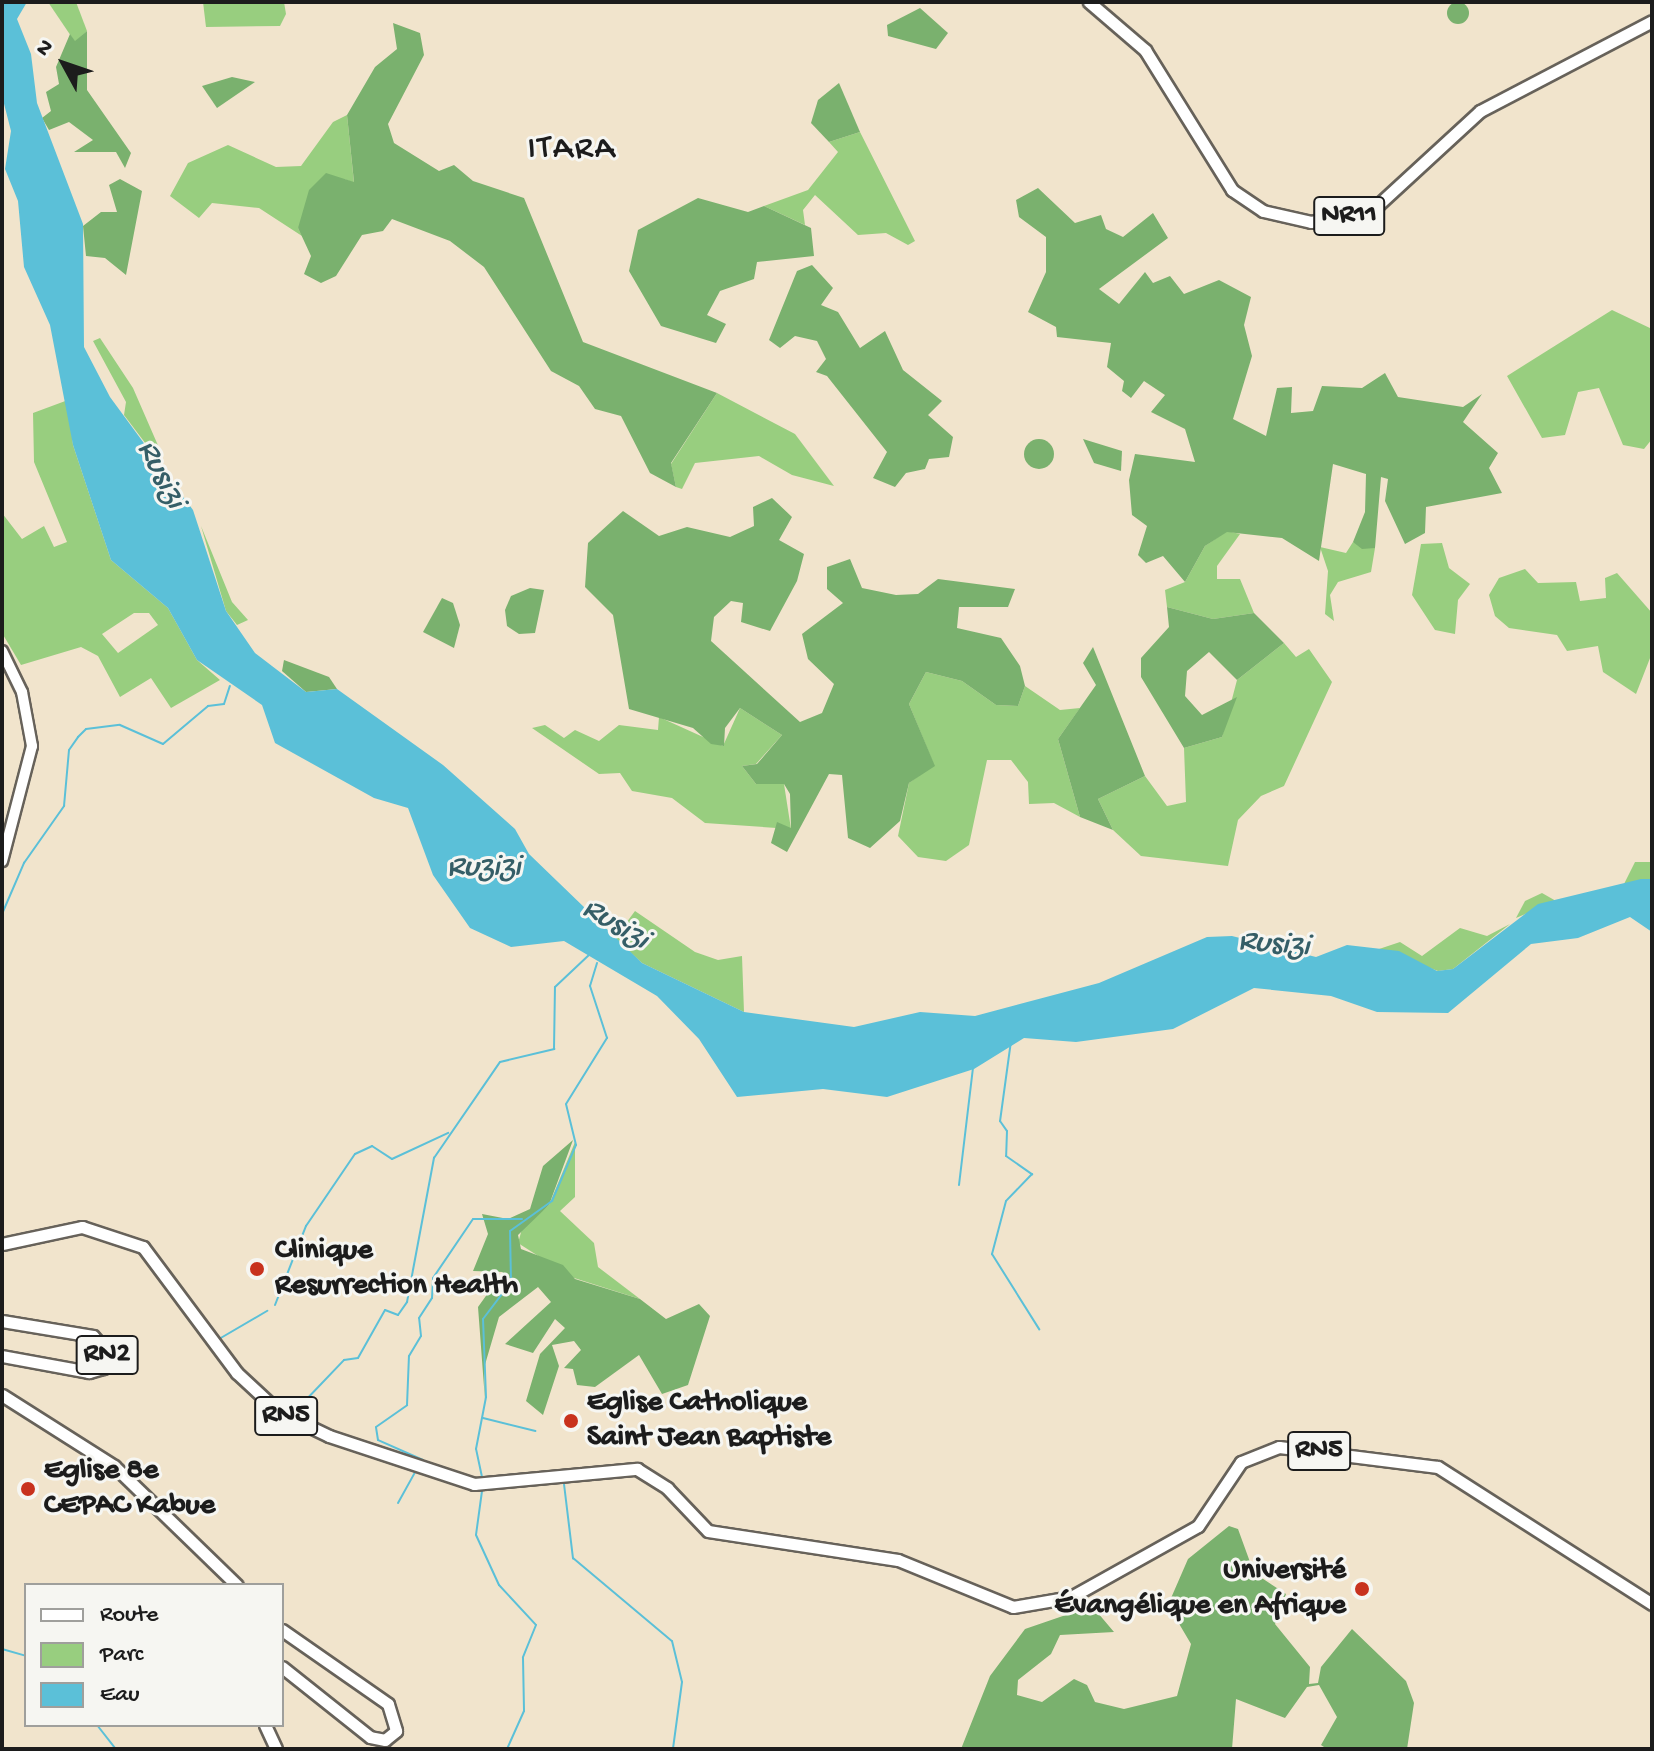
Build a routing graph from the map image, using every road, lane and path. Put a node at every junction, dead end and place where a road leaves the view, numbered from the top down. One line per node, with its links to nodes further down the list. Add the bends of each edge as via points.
1 (1089, 2): 2 (highway, NR11, via 1145,50 1232,190 1263,211 1311,222 1379,204 1487,107)
2 (1652, 21)
3 (2, 651): 4 (main road, via 22,692 32,746)
4 (2, 861)
5 (2, 1244): 10 (highway, RN5, via 82,1227 143,1247 237,1373 279,1412 329,1436 474,1484 637,1469 667,1488 708,1531 898,1560 1013,1607 1071,1597 1198,1526 1241,1462 1279,1447 1438,1467)
6 (2, 1321): 7 (highway, RN2, via 93,1336 108,1353 103,1368 89,1372)
7 (2, 1356)
8 (2, 1395): 9 (highway, via 114,1466)
9 (235, 1583)
10 (1652, 1604)
11 (284, 1631): 12 (highway, via 388,1704 396,1731 385,1740 370,1737)
12 (284, 1669)
13 (266, 1727): 14 (highway)
14 (276, 1749)

